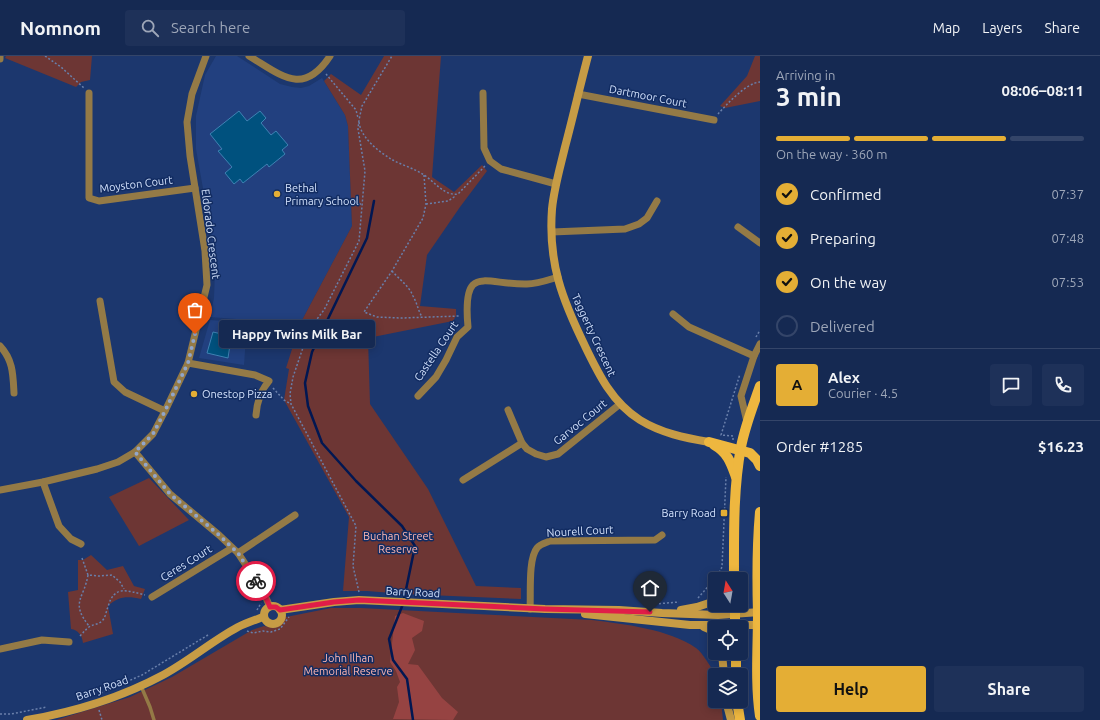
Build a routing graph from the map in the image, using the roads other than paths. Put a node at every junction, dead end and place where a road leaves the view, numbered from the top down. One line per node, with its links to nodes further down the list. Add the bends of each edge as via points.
1 (0, 56): 6 (street)
2 (206, 56): 12 (street, Eldorado Crescent, via 192,94 187,122)
3 (249, 56): 4 (street, via 292,80 304,79 315,74)
4 (330, 56)
5 (588, 56): 9 (street, Taggerty Crescent)
6 (0, 59)
7 (482, 92): 11 (street, via 484,148 490,161 501,169)
8 (89, 93): 12 (street, Moyston Court, via 89,198 99,202)
9 (578, 94): 10 (street, Dartmoor Court); 11 (street, Taggerty Crescent)
10 (714, 120)
11 (556, 184): 15 (street, Taggerty Crescent)
12 (195, 188): 23 (street, Eldorado Crescent, via 205,251 207,285)
13 (658, 201): 15 (street, via 647,218 625,229)
14 (738, 228): 16 (street)
15 (552, 232): 17 (street, Taggerty Crescent)
16 (760, 243)
17 (558, 278): 26 (street, Castella Court, via 528,284 485,280 471,287 468,292 468,327 458,337 436,377); 27 (street, Taggerty Crescent, via 566,305 602,381)
18 (100, 301): 29 (street, via 114,382 125,392)
19 (673, 314): 22 (street, via 689,326)
20 (760, 344): 22 (street)
21 (0, 346): 25 (street, via 8,354)
22 (754, 356): 31 (street, via 741,396)
23 (188, 363): 29 (street, Eldorado Crescent); 30 (street, via 255,375 269,381 262,389)
24 (760, 386): 31 (main road)
25 (14, 393)
26 (418, 396)
27 (620, 404): 33 (street, Taggerty Crescent, via 652,427); 34 (street, Garvoc Court, via 558,454 546,457 536,454)
28 (508, 410): 34 (street)
29 (165, 411): 36 (street, Eldorado Crescent, via 153,434)
30 (256, 415)
31 (748, 423): 32 (main road)
32 (744, 436): 33 (main road, via 731,441); 35 (main road)
33 (709, 442): 35 (main road); 39 (main road, via 728,456)
34 (522, 443): 38 (street)
35 (741, 450): 37 (main road, via 754,456); 39 (main road)
36 (135, 452): 40 (street, Eldorado Crescent, via 118,462 97,469); 47 (street, via 170,494)
37 (760, 466)
38 (463, 480)
39 (737, 481): 49 (main road)
40 (43, 482): 41 (street, Eldorado Crescent); 46 (street, via 60,526 71,539)
41 (0, 490)
42 (760, 512): 45 (main road)
43 (295, 515): 48 (street)
44 (662, 535): 53 (street, Nourell Court, via 655,540 550,541 540,544 535,550 531,564)
45 (759, 541): 58 (main road)
46 (81, 544)
47 (232, 548): 48 (street); 50 (street, Ceres Court)
48 (238, 553): 52 (street, via 263,591)
49 (734, 572)
50 (152, 597)
51 (708, 603): 59 (street)
52 (270, 607): 55 (street); 60 (street, via 264,612)
53 (530, 608): 54 (street, Barry Road); 55 (street, Barry Road, via 359,600)
54 (545, 609): 59 (street, Barry Road); 63 (street, Barry Road)
55 (280, 610): 60 (street, via 282,616 275,625 269,624)
56 (708, 611): 59 (street, Barry Road)
57 (748, 611): 58 (street, Barry Road)
58 (759, 612): 62 (main road)
59 (662, 613)
60 (263, 617): 69 (street, Barry Road, via 239,627)
61 (748, 625): 62 (street, Barry Road)
62 (759, 625): 68 (main road)
63 (704, 626): 64 (street, Barry Road); 65 (street)
64 (708, 626)
65 (708, 628)
66 (69, 642): 67 (street, via 42,640)
67 (0, 649)
68 (759, 654): 72 (main road, via 757,686)
69 (141, 686): 73 (street, Barry Road, via 97,704); 74 (lane)
70 (728, 708): 75 (street)
71 (739, 708): 76 (main road)
72 (760, 716)
73 (27, 720)
74 (154, 720)
75 (731, 720)
76 (740, 720)

